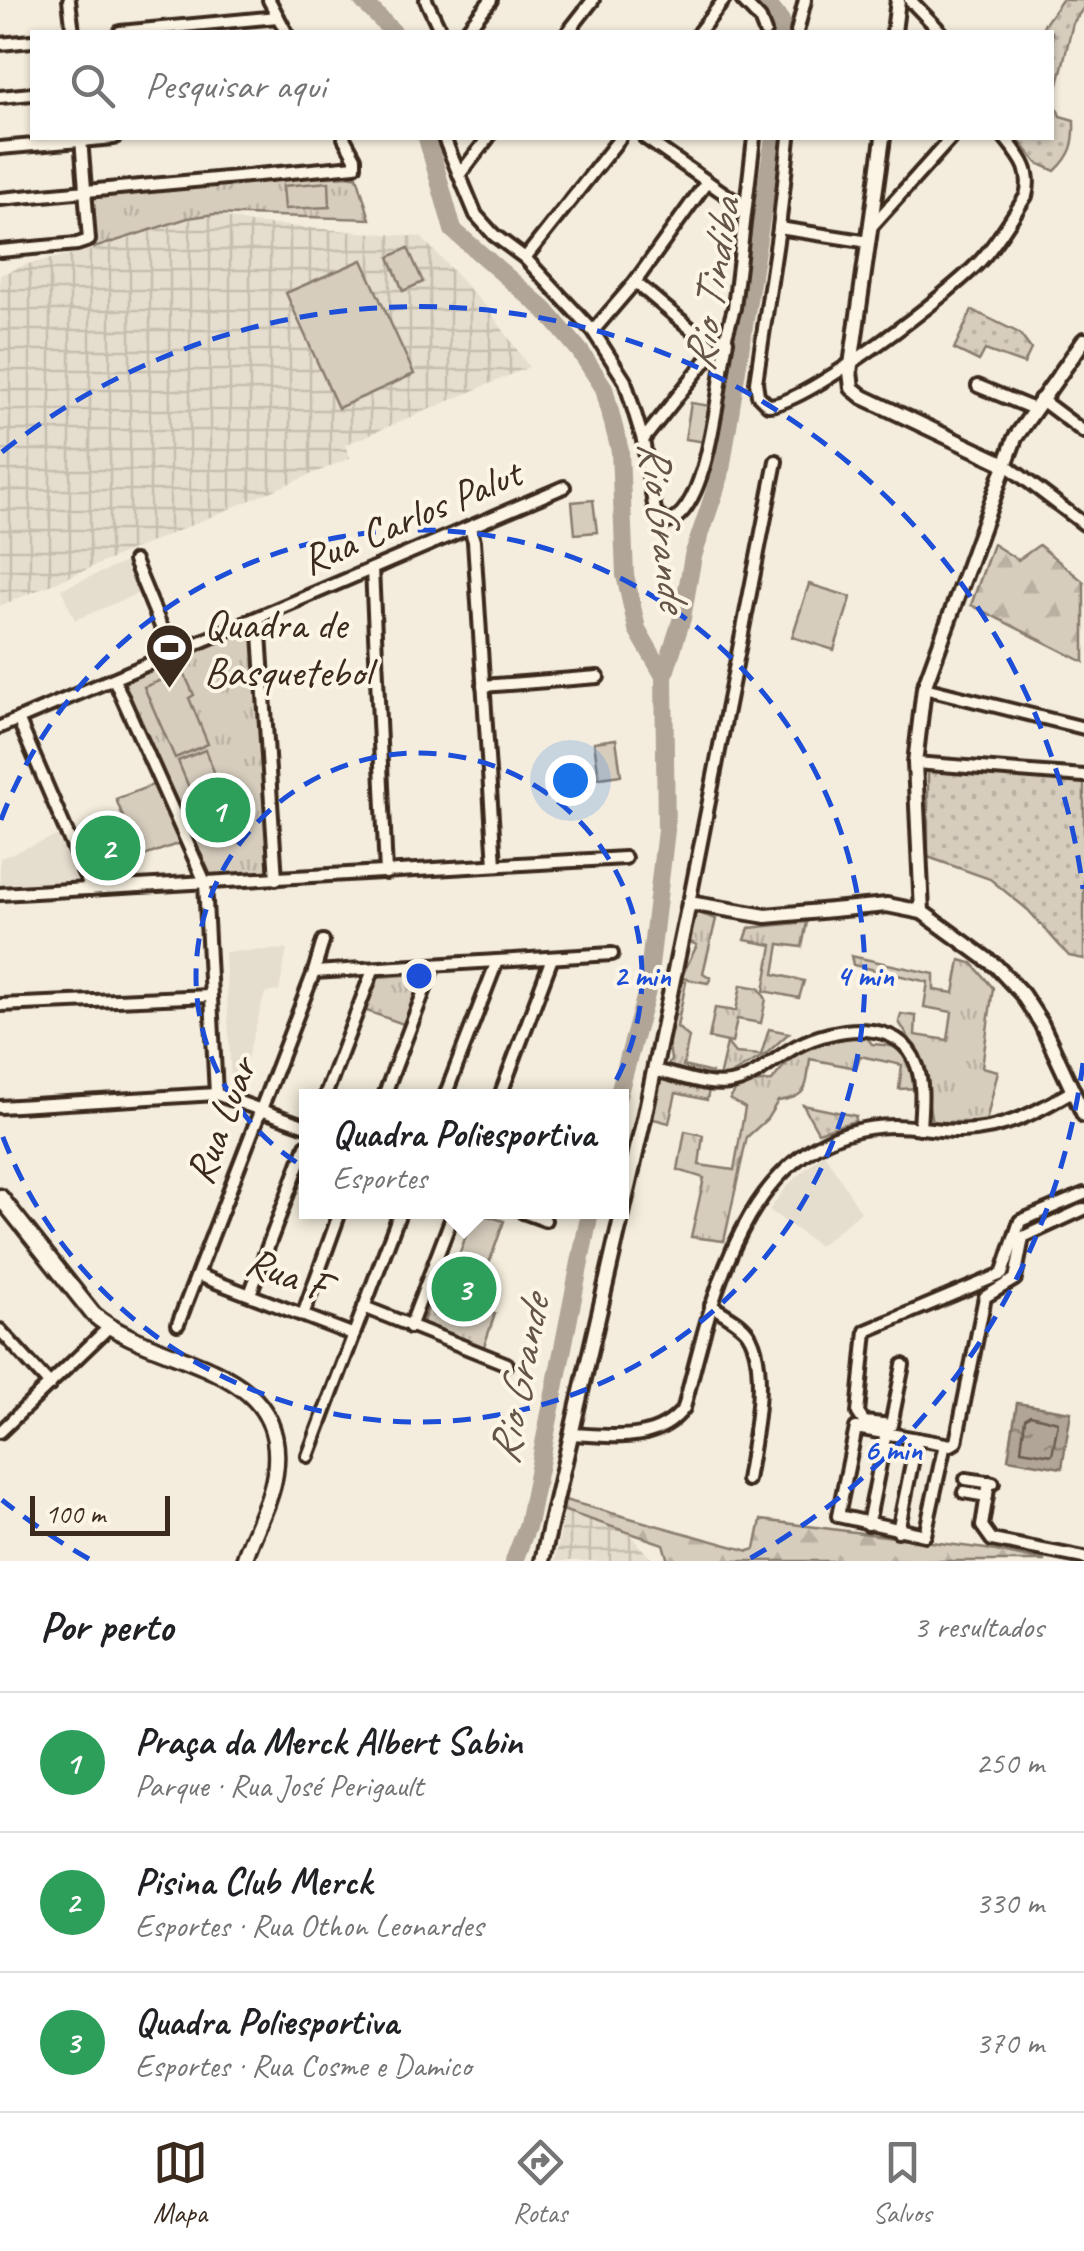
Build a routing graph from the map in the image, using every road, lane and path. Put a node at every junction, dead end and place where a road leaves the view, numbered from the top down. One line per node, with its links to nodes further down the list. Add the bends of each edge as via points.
1 (70, 0): 12 (street)
2 (269, 0): 11 (street)
3 (426, 0): 15 (street)
4 (490, 0): 16 (street)
5 (594, 0): 17 (street)
6 (724, 0): 18 (street)
7 (742, 0): 19 (street)
8 (805, 0): 20 (street)
9 (898, 0): 21 (street)
10 (910, 0): 22 (street)
11 (278, 17): 13 (street); 14 (street)
12 (73, 30)
13 (141, 30)
14 (285, 30)
15 (440, 30)
16 (468, 30)
17 (570, 30)
18 (702, 30)
19 (764, 30)
20 (798, 30)
21 (894, 30)
22 (939, 30)
23 (30, 41): 24 (street)
24 (0, 44)
25 (30, 94): 26 (street)
26 (0, 97)
27 (72, 140): 39 (street)
28 (81, 140): 42 (street)
29 (345, 140): 42 (street, via 355,166)
30 (445, 140): 40 (street)
31 (486, 140): 40 (street)
32 (618, 140): 49 (street)
33 (648, 140): 41 (street)
34 (754, 140): 44 (street)
35 (789, 140): 46 (street)
36 (883, 140): 45 (street)
37 (949, 140): 45 (street)
38 (1006, 140): 55 (street, via 1027,168 1029,186 994,244 955,283)
39 (0, 148)
40 (460, 174): 49 (street, via 476,215)
41 (706, 183): 44 (street); 50 (street)
42 (86, 191): 43 (street); 48 (street, via 88,240)
43 (0, 199)
44 (745, 208): 53 (street)
45 (872, 226): 47 (street)
46 (780, 228): 47 (street); 55 (street, via 756,382 762,400 776,405)
47 (869, 242): 55 (street)
48 (0, 251)
49 (525, 258): 51 (street)
50 (634, 282): 51 (street); 54 (street)
51 (593, 331): 59 (street, via 625,382)
52 (1084, 340): 57 (street)
53 (727, 341): 54 (street); 59 (street, via 704,470 688,508 671,523 660,520)
54 (715, 349): 59 (street)
55 (852, 361): 61 (street, via 854,391)
56 (978, 386): 57 (street)
57 (1037, 404): 58 (street); 61 (street)
58 (1084, 432)
59 (643, 440)
60 (776, 461): 85 (street)
61 (1005, 464): 63 (street); 72 (street)
62 (564, 488): 64 (street, Rua Carlos Palut)
63 (1084, 524)
64 (470, 528): 66 (street, Rua Carlos Palut); 71 (street)
65 (134, 561): 68 (street)
66 (372, 569): 67 (street, Rua Carlos Palut); 80 (street)
67 (259, 618): 68 (street, Rua Carlos Palut); 81 (street)
68 (172, 653): 70 (street, Rua Carlos Palut)
69 (598, 677): 71 (street)
70 (114, 680): 73 (street, Rua Carlos Palut); 82 (street)
71 (483, 686): 79 (street)
72 (924, 688): 75 (street); 76 (street)
73 (18, 720): 74 (street, Rua Carlos Palut); 83 (street)
74 (0, 727)
75 (1084, 728)
76 (914, 763): 77 (street); 86 (street)
77 (1084, 776)
78 (625, 858): 79 (street)
79 (496, 864): 80 (street)
80 (386, 872): 81 (street)
81 (276, 880): 82 (street)
82 (205, 882): 83 (street); 94 (street)
83 (91, 889): 84 (street)
84 (0, 894)
85 (689, 902): 86 (street, via 766,916 887,904); 96 (street)
86 (922, 912): 101 (street, via 996,966 1022,994)
87 (323, 941): 93 (street, Rua Luar)
88 (612, 954): 89 (street)
89 (552, 958): 90 (street); 100 (street)
90 (497, 961): 91 (street); 99 (street)
91 (434, 965): 92 (street); 98 (street)
92 (373, 970): 93 (street); 97 (street)
93 (314, 972): 104 (street, Rua Luar)
94 (210, 996): 95 (street); 102 (street)
95 (0, 1005)
96 (654, 1070): 107 (street, via 734,1083 826,1034 877,1032 901,1042 918,1069); 109 (street)
97 (329, 1089)
98 (387, 1089)
99 (448, 1089)
100 (503, 1089)
101 (1074, 1090): 105 (street); 107 (street, via 990,1129)
102 (216, 1094): 103 (street); 104 (street)
103 (0, 1107)
104 (260, 1109): 106 (street); 117 (street, Rua Luar)
105 (1084, 1114)
106 (299, 1123)
107 (920, 1128): 119 (street, via 836,1133 796,1160 738,1236)
108 (299, 1164): 118 (street)
109 (629, 1180)
110 (1084, 1194): 128 (street, via 1020,1221 1002,1274 866,1330 858,1413 864,1422 891,1425)
111 (0, 1197): 124 (main road)
112 (1084, 1209): 134 (street, via 1022,1237 1015,1279 985,1297 958,1439)
113 (337, 1219): 121 (street)
114 (397, 1219): 120 (street)
115 (451, 1219): 123 (street)
116 (620, 1219): 132 (street)
117 (198, 1274): 118 (street, Rua F); 122 (street, Rua Luar)
118 (250, 1294): 121 (street, Rua F)
119 (711, 1306): 132 (street, via 677,1418 636,1436); 137 (street, via 746,1330 756,1360 760,1407)
120 (364, 1308): 123 (street); 126 (street)
121 (302, 1314): 126 (street, Rua F)
122 (178, 1324)
123 (410, 1327): 127 (street)
124 (109, 1328): 129 (street); 143 (main road, via 230,1378 268,1420 275,1472)
125 (0, 1330): 129 (street)
126 (354, 1335): 135 (street)
127 (507, 1364)
128 (904, 1365)
129 (50, 1384): 130 (street)
130 (0, 1432)
131 (886, 1433): 133 (street); 140 (street); 140 (street, via 858,1428 838,1514)
132 (571, 1434): 144 (street)
133 (917, 1439): 134 (street); 141 (street)
134 (945, 1444): 141 (street, via 927,1533)
135 (308, 1456)
136 (966, 1478): 139 (street, via 991,1483)
137 (747, 1480)
138 (964, 1492): 139 (street)
139 (986, 1496): 142 (street, via 982,1526 992,1540)
140 (868, 1524): 141 (street)
141 (898, 1530)
142 (1084, 1558)
143 (244, 1561)
144 (542, 1561)

